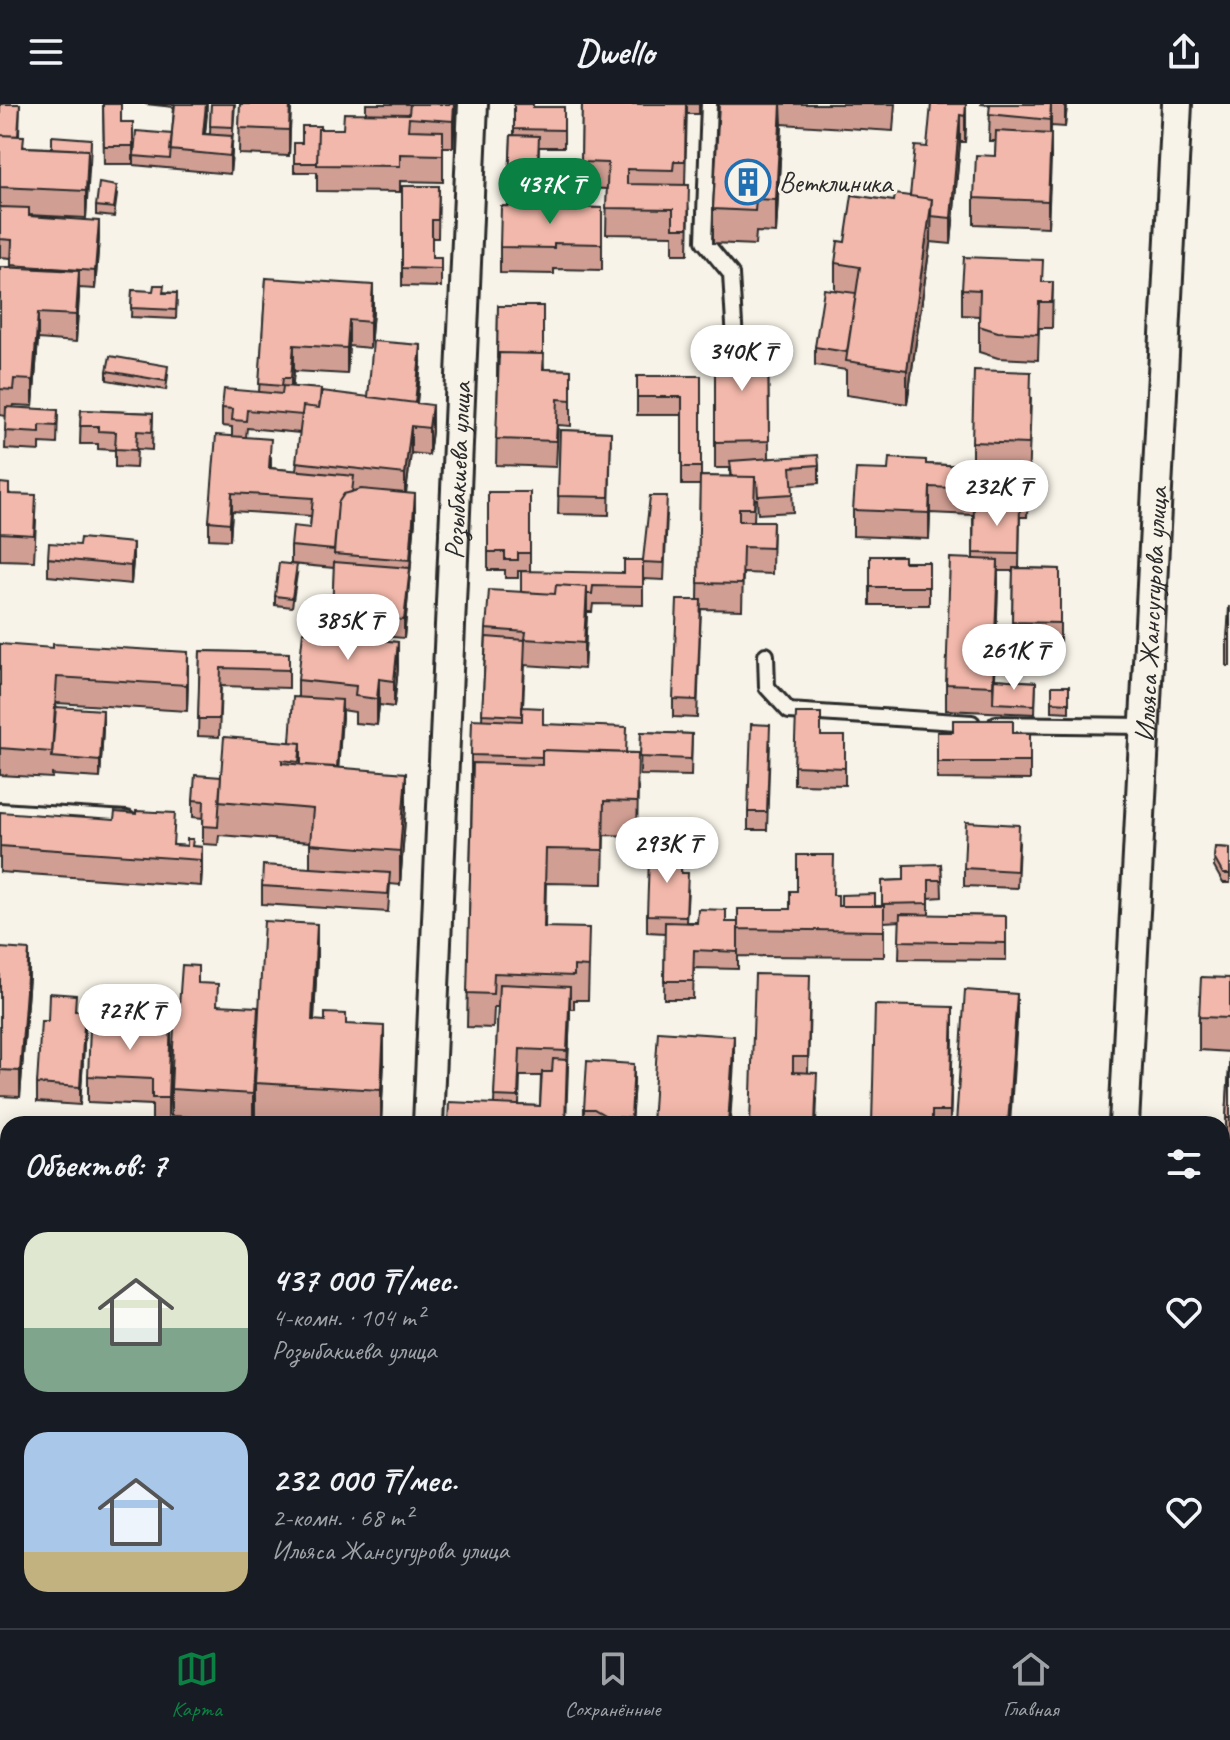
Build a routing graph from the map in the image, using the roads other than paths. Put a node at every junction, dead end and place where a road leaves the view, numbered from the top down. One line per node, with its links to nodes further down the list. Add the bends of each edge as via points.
1 (473, 104): 9 (street, Розыбакиева улица)
2 (709, 104): 4 (lane, via 704,241 731,274)
3 (1177, 104): 6 (street, Ильяса Жансугурова улица)
4 (735, 341)
5 (766, 655): 6 (lane, via 767,687 789,711 960,723)
6 (1144, 726): 10 (street, Ильяса Жансугурова улица)
7 (0, 811): 8 (lane)
8 (127, 819)
9 (428, 1116)
10 (1124, 1116)

